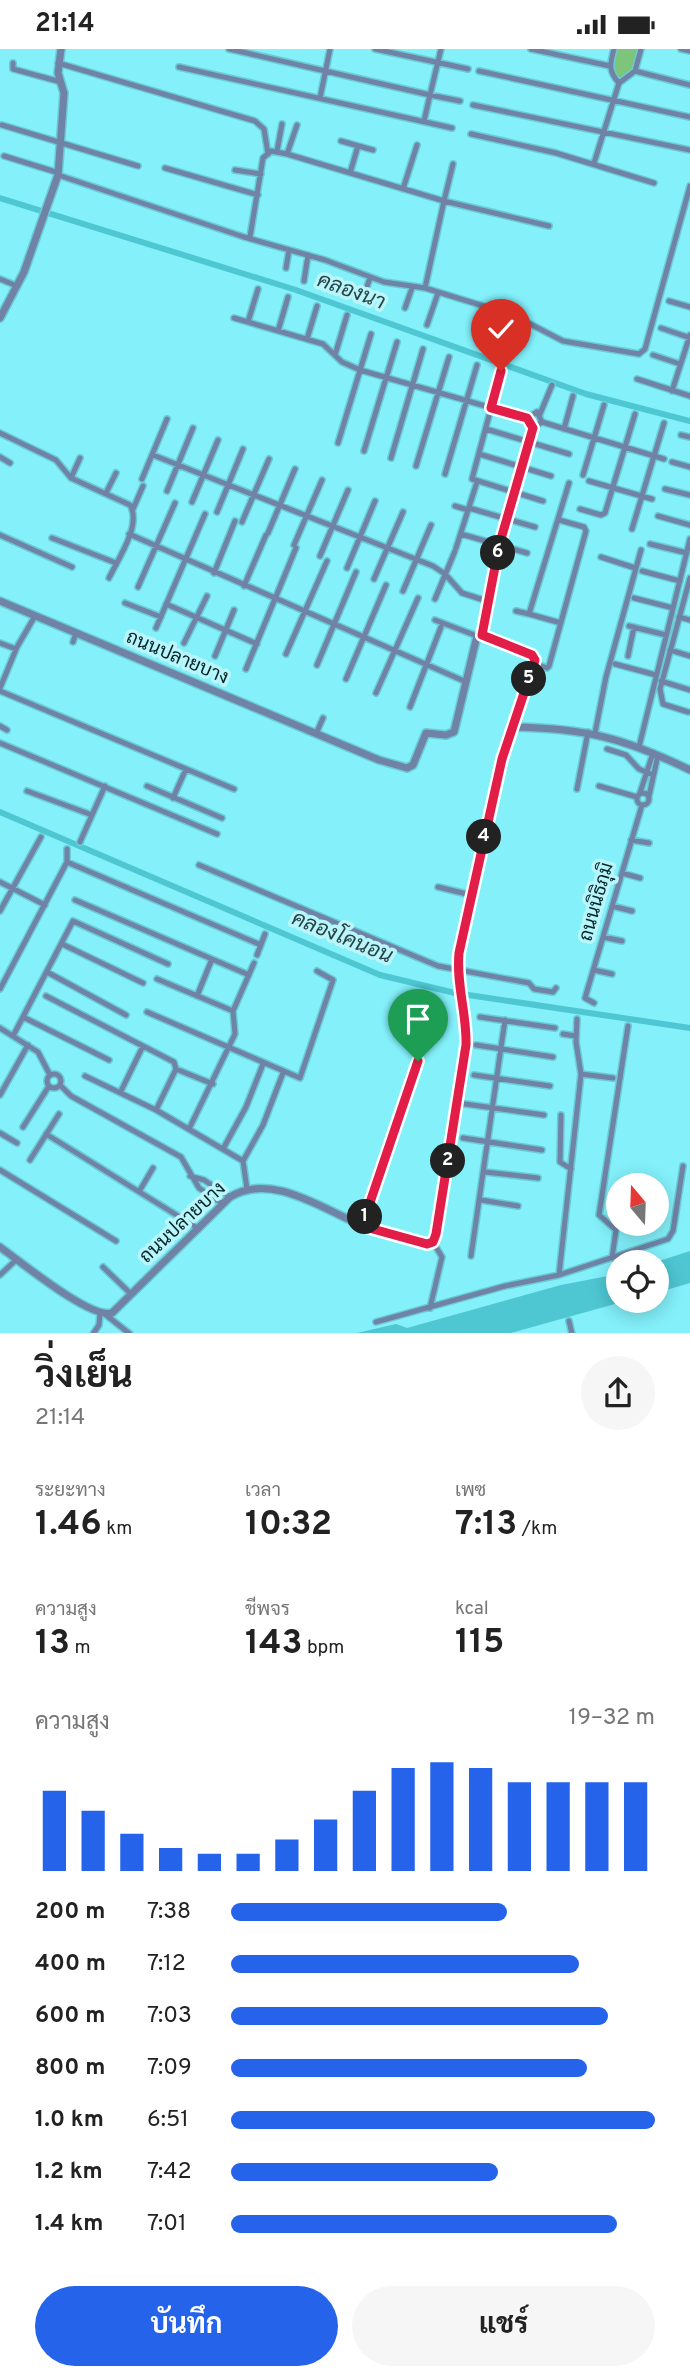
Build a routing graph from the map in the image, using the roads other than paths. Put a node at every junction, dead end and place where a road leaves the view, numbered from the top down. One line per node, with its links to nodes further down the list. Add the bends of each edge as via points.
1 (61, 49): 12 (street)
2 (229, 49): 19 (street)
3 (332, 49): 19 (street)
4 (375, 49): 13 (street)
5 (441, 49): 13 (street)
6 (531, 49): 14 (street)
7 (614, 49): 14 (street)
8 (641, 49): 18 (street)
9 (681, 49): 10 (street)
10 (690, 51)
11 (13, 63): 20 (street, via 13,69)
12 (58, 63): 20 (street); 43 (street, via 255,121 264,129)
13 (438, 63): 16 (street); 23 (street)
14 (610, 66): 21 (street)
15 (180, 67): 24 (street)
16 (468, 69)
17 (479, 71): 26 (street)
18 (635, 71): 21 (street); 22 (street)
19 (325, 73): 23 (street); 24 (street)
20 (61, 82): 37 (street)
21 (619, 83): 26 (street)
22 (690, 85)
23 (430, 95): 25 (street); 29 (street)
24 (320, 98): 29 (street)
25 (460, 101)
26 (613, 101): 28 (street); 34 (street)
27 (473, 105): 34 (street)
28 (690, 117)
29 (424, 121): 33 (street)
30 (282, 124): 42 (street)
31 (2, 125): 37 (street)
32 (297, 125): 44 (street)
33 (452, 128)
34 (606, 131): 41 (street); 46 (street)
35 (471, 134): 46 (street)
36 (341, 141): 39 (street)
37 (61, 142): 48 (street); 52 (street)
38 (417, 145): 56 (street)
39 (358, 146): 40 (street); 51 (street)
40 (373, 150)
41 (690, 150)
42 (277, 151): 43 (street); 44 (street)
43 (268, 154): 53 (street)
44 (287, 154): 51 (street)
45 (4, 156): 52 (street)
46 (594, 163): 54 (street)
47 (453, 164): 58 (street)
48 (138, 166)
49 (165, 168): 57 (street)
50 (235, 170): 53 (street)
51 (349, 173): 56 (street)
52 (59, 174): 60 (street); 67 (street)
53 (261, 174): 57 (street)
54 (654, 183)
55 (690, 186): 71 (street, via 643,352 563,341 513,314)
56 (403, 189): 58 (street)
57 (258, 195): 60 (street)
58 (444, 201): 59 (street); 69 (street)
59 (549, 226)
60 (250, 237): 61 (street)
61 (289, 250): 62 (street); 63 (street)
62 (309, 255): 64 (street); 66 (street)
63 (286, 268)
64 (370, 278): 68 (street); 73 (street)
65 (0, 279): 67 (street)
66 (304, 281)
67 (17, 286): 79 (street)
68 (412, 288): 69 (street); 77 (street)
69 (425, 288): 71 (street)
70 (258, 289): 81 (street)
71 (438, 293): 82 (street)
72 (288, 297): 84 (street)
73 (363, 298)
74 (669, 301): 76 (street)
75 (317, 306): 87 (street)
76 (690, 307)
77 (405, 308)
78 (347, 315): 90 (street)
79 (0, 318)
80 (234, 318): 81 (street)
81 (248, 322): 84 (street)
82 (428, 325)
83 (661, 328): 86 (street)
84 (278, 331): 87 (street)
85 (371, 334): 96 (street)
86 (690, 337): 93 (street)
87 (307, 339): 90 (street, via 323,344)
88 (397, 342): 98 (street)
89 (423, 349): 100 (street)
90 (335, 355): 96 (street)
91 (653, 355): 93 (street)
92 (449, 357): 103 (street)
93 (680, 364): 95 (street); 102 (street)
94 (477, 365): 106 (street)
95 (690, 368)
96 (360, 370): 98 (street); 125 (street)
97 (501, 371): 108 (street)
98 (386, 377): 100 (street); 128 (street)
99 (637, 379): 102 (street)
100 (412, 385): 103 (street); 135 (street)
101 (552, 386): 109 (street)
102 (672, 391): 105 (street)
103 (438, 393): 106 (street); 141 (street)
104 (573, 396): 118 (street)
105 (690, 396)
106 (467, 401): 108 (street); 146 (street)
107 (604, 405): 122 (street)
108 (491, 408): 111 (street); 117 (street)
109 (540, 414): 111 (street, via 531,413); 113 (street)
110 (635, 414): 126 (street)
111 (527, 418): 116 (street)
112 (167, 419): 129 (street)
113 (542, 422): 116 (street); 118 (street)
114 (664, 423): 132 (street)
115 (193, 428): 140 (street)
116 (533, 428): 124 (street)
117 (486, 429): 124 (street); 130 (street)
118 (564, 429): 122 (street)
119 (0, 433): 150 (street, via 56,460)
120 (681, 435): 121 (street)
121 (690, 437)
122 (594, 438): 126 (street); 148 (street)
123 (218, 440): 147 (street)
124 (530, 441): 131 (street); 142 (street)
125 (338, 443)
126 (625, 447): 132 (street); 156 (street)
127 (243, 449): 155 (street)
128 (364, 450)
129 (152, 454): 140 (street); 172 (street)
130 (478, 454): 142 (street); 153 (street, via 472,477)
131 (569, 454)
132 (654, 456): 137 (street); 164 (street)
133 (0, 457): 139 (street)
134 (80, 458): 150 (street)
135 (391, 458)
136 (269, 459): 162 (street)
137 (664, 459)
138 (672, 462): 143 (street)
139 (10, 463)
140 (178, 465): 147 (street); 159 (street)
141 (416, 466)
142 (522, 466): 149 (street); 161 (street)
143 (690, 467)
144 (295, 469): 170 (street)
145 (116, 473): 160 (street)
146 (445, 474)
147 (203, 475): 155 (street); 168 (street)
148 (583, 475)
149 (551, 476)
150 (71, 478): 160 (street)
151 (322, 480): 178 (street)
152 (589, 481): 156 (street)
153 (477, 482): 161 (street); 173 (street)
154 (569, 483): 181 (street)
155 (228, 485): 162 (street); 175 (street)
156 (613, 488): 164 (street); 174 (street, via 603,515)
157 (665, 489): 163 (street)
158 (348, 490): 184 (street)
159 (167, 491)
160 (106, 493): 172 (street)
161 (514, 493): 167 (street); 180 (street)
162 (254, 495): 170 (street); 211 (street)
163 (690, 495)
164 (642, 497): 165 (street); 186 (street)
165 (652, 499)
166 (375, 501): 190 (street)
167 (543, 501)
168 (192, 502)
169 (175, 503): 195 (street)
170 (280, 505): 178 (street); 218 (street)
171 (455, 506): 173 (street)
172 (133, 509): 187 (street)
173 (469, 509): 180 (street); 188 (street)
174 (580, 509)
175 (217, 512)
176 (403, 512): 196 (street)
177 (205, 514): 202 (street)
178 (306, 515): 184 (street); 224 (street)
179 (658, 516): 183 (street)
180 (507, 519): 185 (street); 194 (street)
181 (559, 520): 234 (street); 241 (street, via 586,531)
182 (431, 525): 203 (street)
183 (690, 525)
184 (334, 526): 190 (street); 200 (street)
185 (536, 527)
186 (632, 529)
187 (129, 534): 195 (street); 205 (street)
188 (461, 534): 194 (street); 212 (street)
189 (0, 535): 206 (street)
190 (360, 536): 196 (street); 207 (street)
191 (51, 538): 205 (street)
192 (690, 539): 198 (street)
193 (650, 544): 198 (street)
194 (499, 546): 199 (street); 227 (street)
195 (155, 547): 202 (street); 219 (street)
196 (387, 548): 203 (street); 214 (street)
197 (641, 550): 208 (street)
198 (687, 553): 215 (street)
199 (527, 554)
200 (320, 557)
201 (601, 557): 208 (street)
202 (185, 560): 211 (street); 229 (street)
203 (417, 560): 212 (street); 220 (street)
204 (327, 561): 233 (street)
205 (116, 563): 213 (street)
206 (72, 567)
207 (347, 568)
208 (635, 568): 279 (street)
209 (642, 571): 215 (street)
210 (356, 572): 242 (street)
211 (214, 573): 218 (street)
212 (445, 574): 225 (street); 227 (street, via 462,593)
213 (109, 577)
214 (374, 579)
215 (680, 581): 230 (street)
216 (689, 583): 238 (street)
217 (386, 585): 249 (street)
218 (244, 586): 224 (street)
219 (138, 587)
220 (403, 591)
221 (207, 596): 237 (street)
222 (634, 597): 230 (street)
223 (418, 598): 256 (street)
224 (275, 599): 233 (street); 253 (street)
225 (435, 599)
226 (0, 601): 235 (street, ถนนปลายบาง)
227 (490, 602): 248 (street)
228 (125, 603): 236 (street)
229 (166, 604): 236 (street); 237 (street)
230 (673, 608): 247 (street)
231 (234, 610): 245 (street)
232 (516, 611): 234 (street)
233 (304, 612): 242 (street); 257 (street)
234 (529, 614): 241 (street)
235 (35, 616): 246 (street, ถนนปลายบาง); 254 (street)
236 (161, 617): 244 (street)
237 (197, 617): 245 (street); 252 (street)
238 (680, 617): 240 (street); 255 (street)
239 (435, 620): 248 (street)
240 (690, 620)
241 (561, 623): 261 (street, via 548,668)
242 (334, 625): 249 (street); 264 (street)
243 (442, 627): 262 (street)
244 (156, 628)
245 (226, 630): 253 (street); 258 (street)
246 (76, 633): 250 (street); 280 (street, ถนนปลายบาง)
247 (666, 635): 259 (street, via 632,626); 266 (street)
248 (479, 636): 261 (street, via 532,655); 268 (street, ถนนปลายบาง)
249 (364, 637): 256 (street); 267 (street)
250 (73, 642)
251 (0, 643): 254 (street)
252 (184, 643)
253 (257, 643): 265 (street)
254 (16, 649): 270 (street)
255 (670, 650): 260 (street); 269 (street)
256 (395, 651): 262 (street); 272 (street)
257 (286, 654)
258 (215, 656)
259 (628, 656)
260 (690, 656)
261 (534, 663): 277 (street)
262 (425, 664): 268 (street); 273 (street)
263 (615, 664): 266 (street)
264 (317, 666)
265 (246, 669)
266 (656, 675): 282 (street)
267 (346, 678)
268 (464, 681): 280 (street, ถนนปลายบาง, via 454,732 446,736 426,733 411,768)
269 (661, 681): 271 (street); 274 (street, via 663,704)
270 (0, 689): 285 (street)
271 (690, 690)
272 (376, 693)
273 (410, 707)
274 (688, 712)
275 (323, 718): 280 (street)
276 (0, 726): 278 (street)
277 (512, 727): 279 (street); 313 (street)
278 (8, 730)
279 (591, 732): 282 (street); 292 (street)
280 (316, 734)
281 (0, 743): 288 (street)
282 (639, 747): 284 (street)
283 (607, 749): 287 (street, via 626,755)
284 (656, 754): 286 (street); 287 (street)
285 (186, 769): 291 (street); 296 (street)
286 (690, 771)
287 (650, 775): 294 (street); 295 (street)
288 (105, 786): 298 (street); 300 (street)
289 (147, 786): 296 (street)
290 (599, 786): 294 (street)
291 (234, 789)
292 (577, 789)
293 (27, 791): 298 (street)
294 (639, 795): 295 (street); 297 (street)
295 (649, 796): 297 (street)
296 (173, 798): 299 (street)
297 (642, 804): 302 (street, ถนนนิธิภุมิ)
298 (92, 815): 303 (street)
299 (222, 818)
300 (217, 834)
301 (41, 837): 312 (street)
302 (631, 840): 304 (street); 308 (street, ถนนนิธิภุมิ)
303 (80, 842)
304 (649, 843)
305 (67, 849): 306 (street)
306 (68, 862): 315 (street); 323 (street)
307 (199, 865): 328 (street, via 438,966)
308 (622, 873): 309 (street); 316 (street, ถนนนิธิภุมิ)
309 (640, 878)
310 (0, 882): 312 (street)
311 (438, 887): 313 (street)
312 (12, 888): 315 (street); 317 (street)
313 (471, 895): 328 (street)
314 (75, 900): 325 (street)
315 (45, 905): 337 (street)
316 (612, 906): 318 (street); 320 (street, ถนนนิธิภุมิ)
317 (0, 911)
318 (632, 911)
319 (265, 934): 323 (street)
320 (603, 937): 321 (street); 329 (street, ถนนนิธิภุมิ)
321 (622, 941)
322 (62, 944): 327 (street, via 76,921); 331 (street); 335 (street)
323 (261, 945): 324 (street)
324 (257, 955)
325 (212, 959): 333 (street); 339 (street)
326 (254, 963): 333 (street)
327 (168, 964)
328 (457, 969): 336 (street, via 531,983 534,989 552,992); 377 (street, via 467,1035)
329 (594, 969): 332 (street); 340 (street, ถนนนิธิภุมิ, via 585,998)
330 (317, 971): 364 (street, via 333,981 303,1074 298,1078)
331 (47, 972): 343 (street); 344 (street)
332 (612, 974)
333 (249, 975): 341 (street)
334 (157, 979): 339 (street)
335 (143, 983)
336 (556, 988)
337 (0, 989)
338 (46, 996): 356 (street)
339 (197, 996): 341 (street)
340 (594, 1003)
341 (233, 1011): 357 (street, via 235,1034)
342 (147, 1012): 357 (street)
343 (126, 1015)
344 (23, 1017): 352 (street); 360 (street)
345 (480, 1017): 347 (street)
346 (578, 1019): 353 (street)
347 (505, 1020): 350 (street); 358 (street)
348 (628, 1025): 412 (street, via 599,1215 615,1230)
349 (0, 1028): 352 (street)
350 (555, 1028)
351 (563, 1034): 353 (street)
352 (13, 1036): 354 (street)
353 (576, 1036): 365 (street)
354 (28, 1045): 366 (street, via 38,1052); 376 (street)
355 (476, 1045): 358 (street)
356 (143, 1046): 363 (street, via 174,1062); 375 (street)
357 (228, 1049): 362 (street); 371 (street)
358 (501, 1049): 359 (street); 369 (street)
359 (553, 1057)
360 (109, 1060)
361 (418, 1061): 407 (street)
362 (263, 1064): 364 (street); 390 (street)
363 (176, 1069): 371 (street); 379 (street)
364 (283, 1073): 393 (street)
365 (581, 1074): 370 (street); 396 (street)
366 (50, 1075): 372 (street, via 60,1076); 373 (street)
367 (474, 1075): 369 (street)
368 (85, 1076): 375 (street)
369 (497, 1078): 374 (street); 378 (street)
370 (613, 1078)
371 (213, 1084): 384 (street)
372 (60, 1085): 373 (street); 399 (street, via 181,1157)
373 (49, 1086): 383 (street)
374 (550, 1086)
375 (121, 1091): 379 (street)
376 (0, 1095)
377 (458, 1103): 378 (street); 410 (street)
378 (493, 1107): 381 (street); 388 (street)
379 (156, 1110): 384 (street)
380 (59, 1114): 386 (street)
381 (544, 1115)
382 (561, 1115): 396 (street, via 560,1162)
383 (23, 1127)
384 (189, 1129): 390 (street)
385 (0, 1133): 389 (street)
386 (46, 1134): 392 (street); 402 (street)
387 (463, 1138): 388 (street)
388 (489, 1142): 391 (street); 398 (street)
389 (17, 1143)
390 (223, 1149): 393 (street)
391 (542, 1150)
392 (30, 1160)
393 (243, 1161): 401 (street)
394 (683, 1166): 413 (street, via 671,1237)
395 (153, 1168): 402 (street)
396 (571, 1169): 419 (street)
397 (0, 1170): 409 (street)
398 (485, 1172): 400 (street); 404 (street)
399 (190, 1176): 403 (street); 405 (street)
400 (538, 1178)
401 (247, 1189): 403 (street, ถนนปลายบาง); 407 (street, ถนนปลายบาง, via 296,1196)
402 (140, 1190): 408 (street)
403 (230, 1197): 405 (street, ถนนปลายบาง)
404 (481, 1201): 406 (street); 414 (street)
405 (223, 1204): 408 (street, ถนนปลายบาง)
406 (518, 1206)
407 (362, 1226): 410 (street, ถนนปลายบาง)
408 (199, 1229): 420 (street, ถนนปลายบาง)
409 (116, 1241)
410 (433, 1242): 421 (street, via 442,1257)
411 (0, 1247): 415 (street)
412 (613, 1250)
413 (634, 1250)
414 (471, 1256)
415 (17, 1259): 418 (street); 422 (street)
416 (606, 1260): 419 (street)
417 (103, 1267): 420 (street)
418 (0, 1275)
419 (559, 1275): 421 (street)
420 (131, 1294): 422 (street, ถนนปลายบาง, via 112,1313)
421 (429, 1308): 424 (street)
422 (103, 1314): 425 (street); 426 (street)
423 (569, 1321): 427 (street)
424 (376, 1322)
425 (93, 1333)
426 (130, 1333)
427 (572, 1333)

